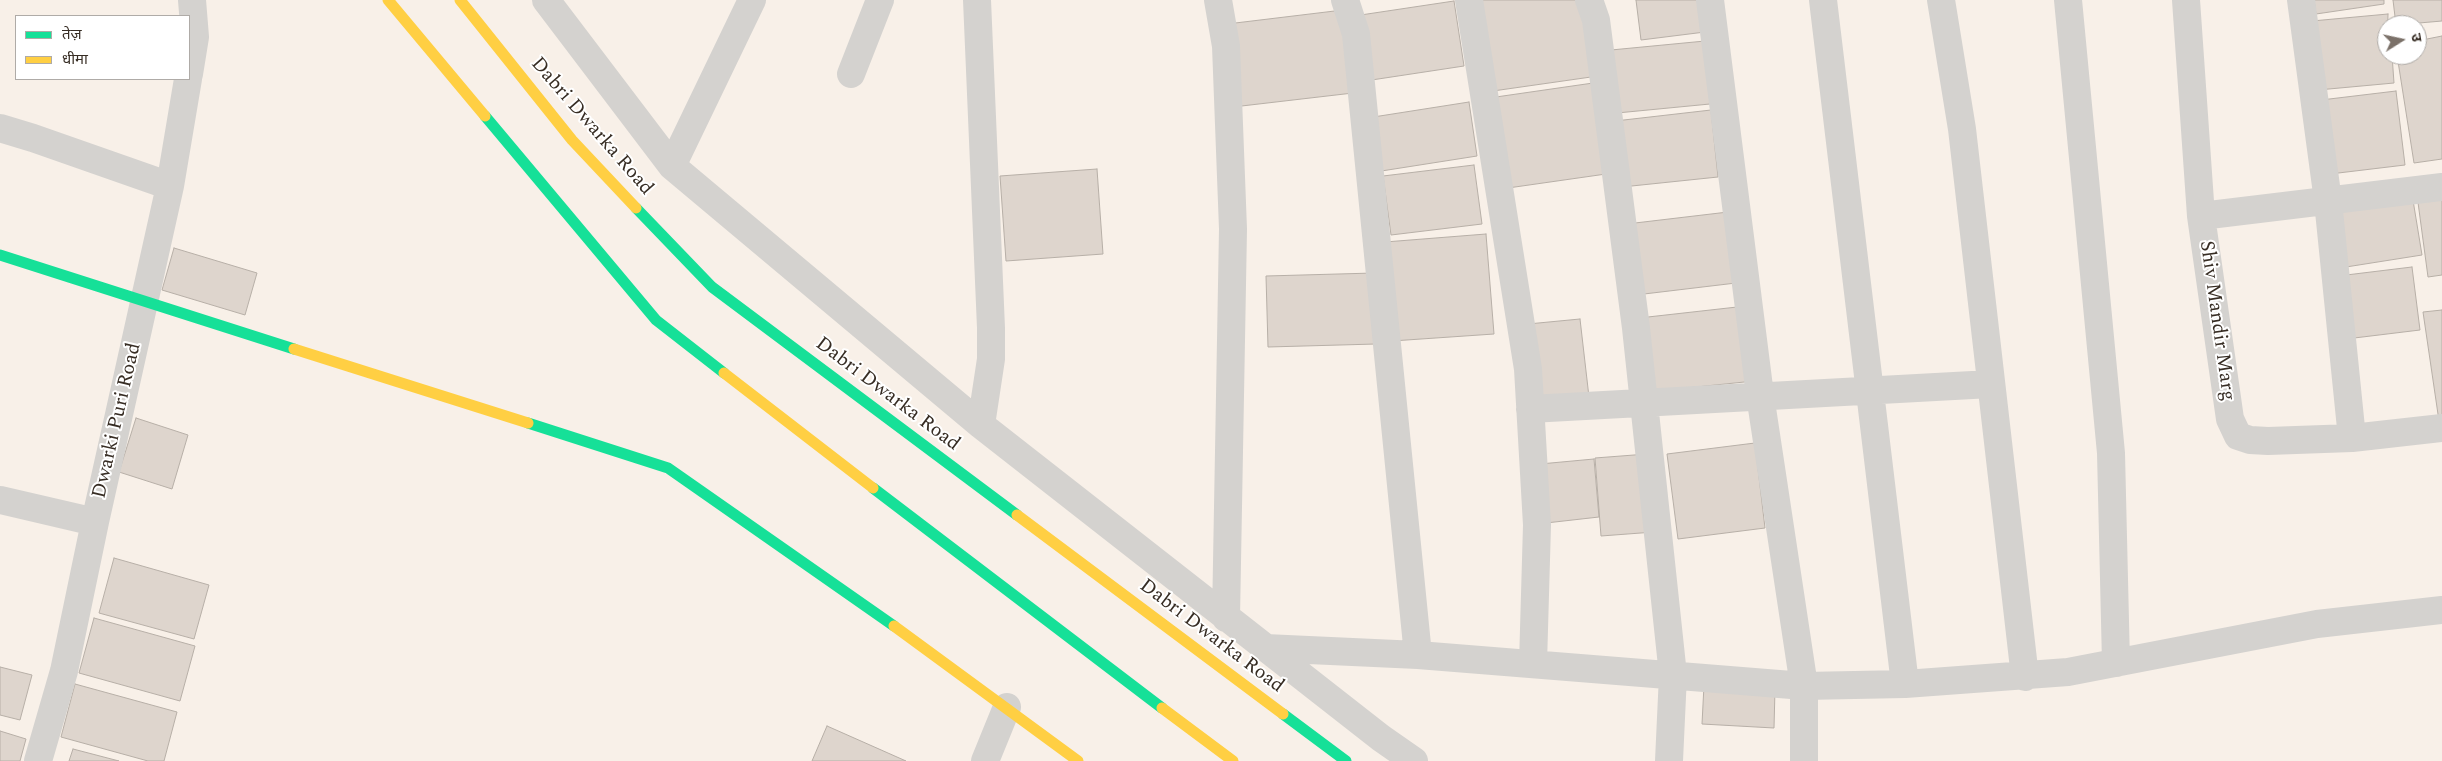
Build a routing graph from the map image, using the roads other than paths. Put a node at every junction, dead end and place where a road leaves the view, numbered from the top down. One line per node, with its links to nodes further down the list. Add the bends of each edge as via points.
1 (192, 0): 18 (street, via 195,37)
2 (388, 0): 53 (main road, via 656,320 973,566)
3 (460, 0): 54 (main road, Dabri Dwarka Road, via 572,140 712,288)
4 (546, 0): 22 (street)
5 (752, 0): 22 (street)
6 (880, 0): 19 (street)
7 (977, 0): 34 (street, via 991,328 991,359)
8 (1218, 0): 40 (street, via 1226,46 1233,228)
9 (1345, 0): 42 (street, via 1356,34)
10 (1469, 0): 33 (street, via 1528,369)
11 (1589, 0): 32 (street, via 1597,30)
12 (1710, 0): 31 (street)
13 (1823, 0): 30 (street)
14 (1941, 0): 29 (street, via 1962,129)
15 (2068, 0): 43 (street, via 2111,453)
16 (2186, 0): 26 (street, Shiv Mandir Marg)
17 (2301, 0): 25 (street)
18 (190, 68)
19 (851, 74)
20 (188, 80): 23 (street, Dwarki Puri Road)
21 (0, 128): 23 (street)
22 (672, 166): 34 (street)
23 (170, 186): 28 (street, Dwarki Puri Road)
24 (2442, 187): 25 (street)
25 (2328, 201): 26 (street); 36 (street)
26 (2201, 216): 36 (street, Shiv Mandir Marg, via 2230,419 2238,436 2268,442)
27 (0, 255): 28 (main road)
28 (145, 300): 38 (street, Dwarki Puri Road); 49 (main road, via 668,468)
29 (1991, 384): 30 (street); 46 (street)
30 (1870, 391): 31 (street); 47 (street)
31 (1760, 395): 32 (street); 48 (street)
32 (1644, 401): 33 (street); 45 (street)
33 (1530, 409): 44 (street, via 1537,525)
34 (981, 425): 40 (street)
35 (2442, 428): 36 (street, Shiv Mandir Marg)
36 (2352, 438)
37 (0, 500): 38 (street)
38 (94, 522): 50 (street, Dwarki Puri Road, via 64,672)
39 (2442, 610): 43 (street, via 2317,624)
40 (1226, 618): 41 (street)
41 (1265, 648): 42 (street); 55 (street)
42 (1418, 655): 44 (street)
43 (2116, 663): 46 (street)
44 (1533, 664): 45 (street)
45 (1673, 675): 48 (street); 56 (street)
46 (2025, 677): 47 (street)
47 (1905, 684): 48 (street)
48 (1804, 686): 57 (street)
49 (1007, 707): 51 (street); 52 (main road)
50 (38, 761)
51 (985, 761)
52 (1078, 761)
53 (1233, 761)
54 (1346, 761)
55 (1414, 761)
56 (1669, 761)
57 (1804, 761)

